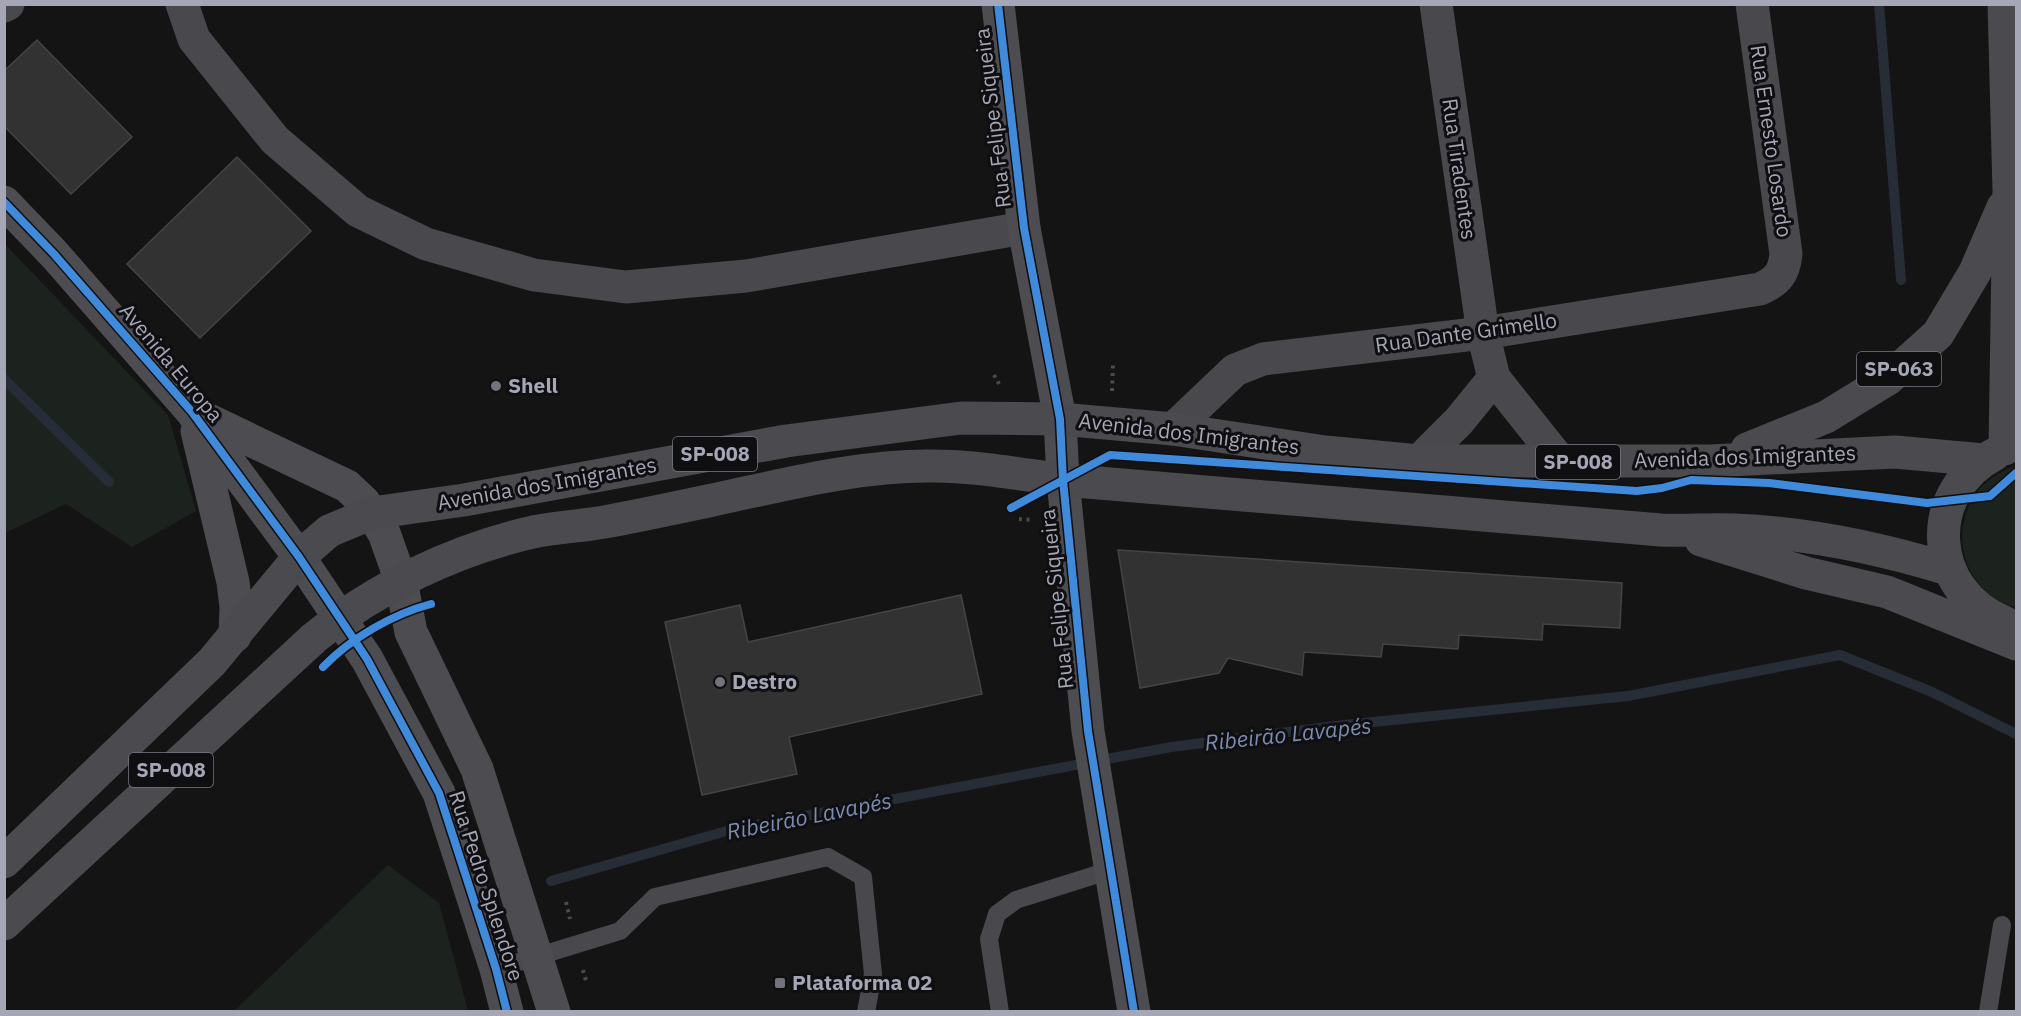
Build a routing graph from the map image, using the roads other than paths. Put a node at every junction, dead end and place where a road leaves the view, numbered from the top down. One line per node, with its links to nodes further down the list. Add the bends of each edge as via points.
1 (182, 4): 8 (street, via 194,39 274,140 358,211 426,244 534,274 626,287 746,276)
2 (998, 4): 8 (street, Rua Felipe Siqueira)
3 (1436, 4): 10 (street, Rua Tiradentes)
4 (1752, 4): 9 (street, Rua Ernesto Losardo, via 1786,254)
5 (2004, 4): 6 (main road, SP-063)
6 (2009, 191): 15 (main road, SP-063); 17 (main road, SP-063, via 1975,272 1938,334 1888,379 1826,417 1776,440)
7 (4, 202): 12 (street, Avenida Europa)
8 (1024, 228): 13 (street, Rua Felipe Siqueira)
9 (1780, 276): 10 (street, Rua Dante Grimello, via 1760,289)
10 (1483, 333): 11 (street, Rua Tiradentes); 14 (street, Rua Dante Grimello, via 1263,359 1235,370)
11 (1494, 378): 16 (street); 18 (street)
12 (192, 412): 20 (street, Avenida Europa, via 347,486); 22 (street, Avenida Europa); 27 (street, Avenida Europa, via 233,582)
13 (1060, 419): 14 (main road, Avenida dos Imigrantes / SP-008); 19 (street, Rua Felipe Siqueira); 20 (main road, Avenida dos Imigrantes / SP-008, via 961,418 786,441)
14 (1173, 429): 16 (main road, Avenida dos Imigrantes / SP-008, via 1325,452)
15 (2002, 452): 17 (main road, Avenida dos Imigrantes / SP-008, via 1895,452); 23 (main road, via 1961,481 1946,508 1942,539)
16 (1419, 461): 18 (main road, Avenida dos Imigrantes / SP-008)
17 (1710, 461): 18 (main road, Avenida dos Imigrantes / SP-008)
18 (1561, 462)
19 (1063, 480): 21 (main road, SP-008); 24 (main road, SP-008, via 932,466 886,468 535,532 449,559); 30 (street, Rua Felipe Siqueira, via 1088,731)
20 (372, 513): 22 (main road, Avenida dos Imigrantes / SP-008, via 329,531); 24 (street, Avenida Europa, via 384,533)
21 (1668, 530): 23 (main road, SP-008, via 1800,535 1887,551); 28 (main road, via 1806,573 1887,592)
22 (299, 556): 25 (street, Avenida Europa); 27 (main road, Avenida dos Imigrantes / SP-008)
23 (1948, 569): 26 (main road, via 1963,595 1986,614)
24 (401, 580): 25 (main road, SP-008); 33 (street, Rua Pedro Splendore, via 411,632 477,769)
25 (338, 618): 31 (main road, SP-008); 34 (street, Rua Pedro Splendore, via 367,659 439,793)
26 (2016, 626)
27 (235, 636): 29 (main road, Avenida dos Imigrantes / SP-008)
28 (2016, 644)
29 (4, 862)
30 (1112, 870): 38 (lane, via 1016,900 997,914 989,939); 39 (street, Rua Felipe Siqueira)
31 (4, 924)
32 (2002, 925): 40 (lane)
33 (538, 956): 34 (lane); 36 (street, Rua Pedro Splendore); 37 (lane, via 620,932 655,897 828,857 863,877 873,974)
34 (496, 969): 35 (street, Rua Pedro Splendore)
35 (507, 1011)
36 (554, 1011)
37 (866, 1011)
38 (1000, 1011)
39 (1134, 1011)
40 (1988, 1011)

